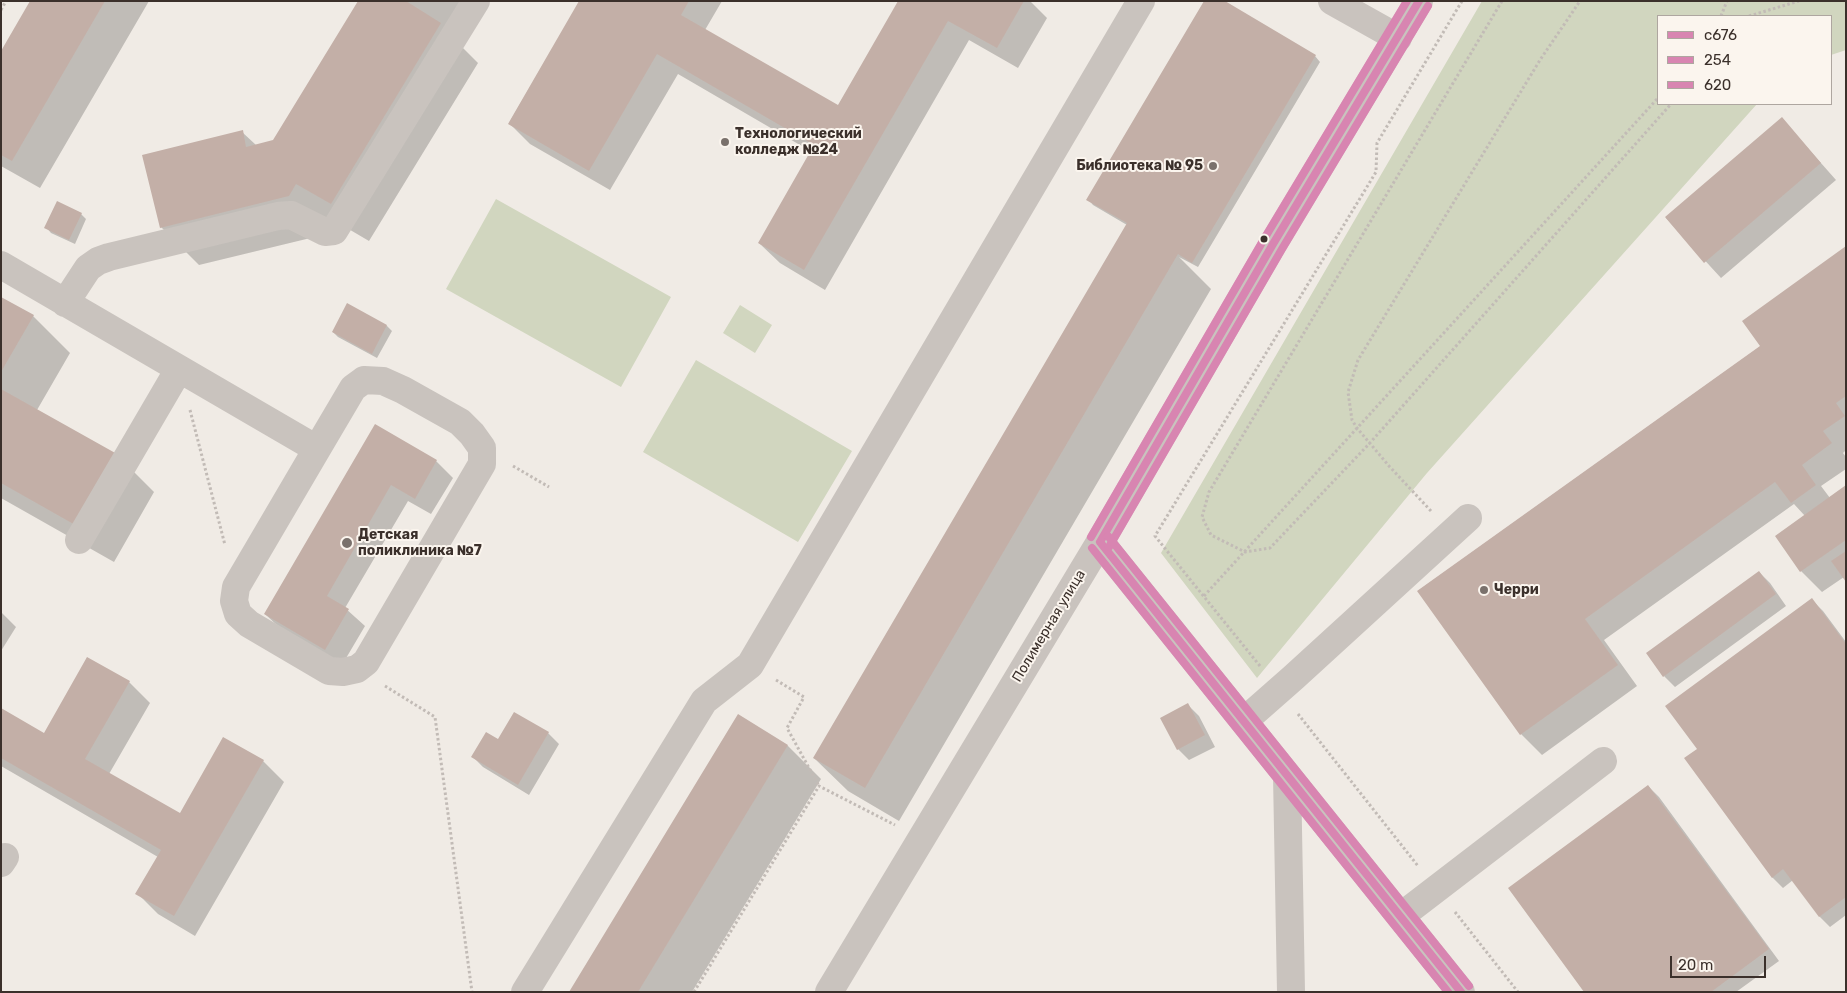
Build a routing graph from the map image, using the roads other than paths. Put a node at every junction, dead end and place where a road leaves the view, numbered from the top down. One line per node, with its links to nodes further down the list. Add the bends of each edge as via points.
1 (476, 1): 7 (street, via 334,231 325,232 291,214 109,257 88,268)
2 (1141, 1): 17 (street, via 750,665 704,700)
3 (1332, 1): 5 (street)
4 (1419, 1): 5 (street, Полимерная улица)
5 (1398, 38): 12 (street, Полимерная улица, via 1272,244)
6 (1, 265): 7 (street)
7 (65, 303): 8 (street)
8 (179, 369): 9 (street); 11 (street)
9 (317, 449): 9 (street, via 236,587 234,601 238,614 249,624 329,670 343,672 357,669 366,662 482,464 482,448 460,422 412,394 383,381 364,380 353,388)
10 (1460, 526): 13 (street)
11 (79, 540)
12 (1100, 542): 13 (street); 18 (street, Полимерная улица)
13 (1244, 721): 15 (street)
14 (1603, 761): 16 (street)
15 (1287, 775): 16 (street); 19 (street)
16 (1401, 916): 20 (street)
17 (525, 992)
18 (829, 992)
19 (1291, 992)
20 (1461, 992)

